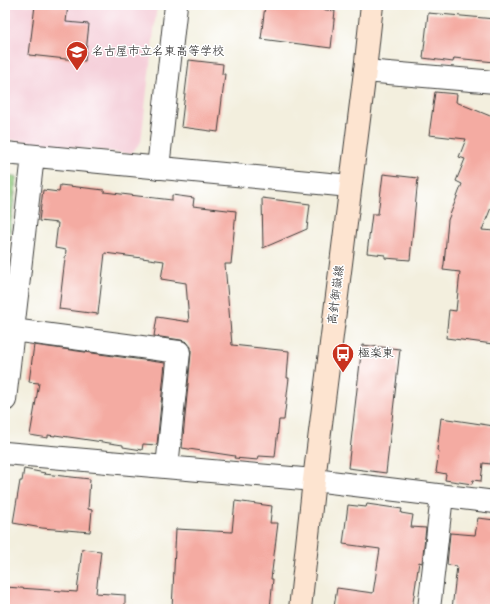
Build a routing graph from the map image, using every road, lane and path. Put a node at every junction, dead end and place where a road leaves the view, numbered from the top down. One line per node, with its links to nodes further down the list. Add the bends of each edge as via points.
1 (176, 5): 7 (street)
2 (372, 5): 3 (street, 高針御嶽線)
3 (365, 71): 4 (street); 8 (street, 高針御嶽線)
4 (495, 82)
5 (5, 153): 6 (street)
6 (33, 156): 7 (street); 9 (street)
7 (158, 168): 8 (street)
8 (350, 186): 13 (street, 高針御嶽線)
9 (9, 330): 10 (street); 12 (street, via 179,352)
10 (5, 400)
11 (5, 453): 12 (street)
12 (167, 467): 13 (street)
13 (314, 480): 14 (street); 16 (street, 高針御嶽線)
14 (442, 496): 15 (street); 17 (street)
15 (495, 502)
16 (300, 609)
17 (429, 609)

